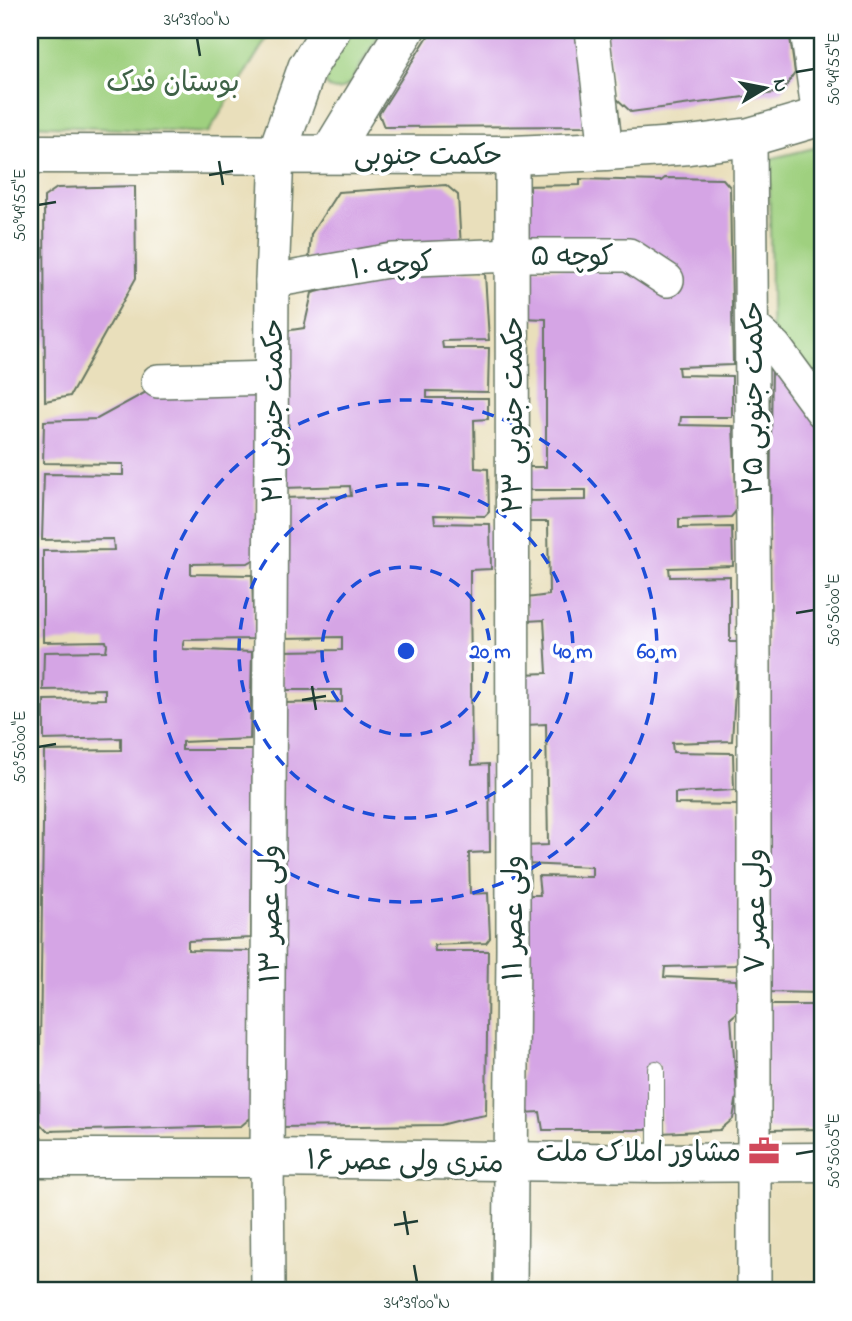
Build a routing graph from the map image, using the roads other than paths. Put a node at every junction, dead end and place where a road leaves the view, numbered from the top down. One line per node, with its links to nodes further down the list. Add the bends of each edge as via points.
1 (331, 30): 5 (street)
2 (405, 30): 6 (street)
3 (592, 30): 9 (street)
4 (807, 30): 7 (street)
5 (307, 68): 6 (street, via 317,101 329,107); 10 (street)
6 (365, 96): 11 (street)
7 (821, 116): 8 (street, حکمت جنوبی)
8 (750, 137): 9 (street, حکمت جنوبی); 17 (street, حکمت جنوبی ۲۵)
9 (606, 151): 13 (street, حکمت جنوبی)
10 (277, 153): 11 (street, حکمت جنوبی); 12 (street, حکمت جنوبی); 16 (street, حکمت جنوبی ۲۱)
11 (330, 153): 13 (street, حکمت جنوبی)
12 (30, 154)
13 (512, 155): 14 (street, حکمت جنوبی ۲۳)
14 (512, 255): 15 (street, کوچه ۵, via 629,255); 16 (street, کوچه ۱۰, via 393,260); 23 (street, حکمت جنوبی ۲۳)
15 (667, 280)
16 (272, 281): 18 (street, حکمت جنوبی ۲۱)
17 (752, 326): 20 (street, via 775,347); 21 (street, حکمت جنوبی ۲۵)
18 (272, 378): 19 (street); 22 (street, حکمت جنوبی ۲۱)
19 (158, 381)
20 (822, 411)
21 (754, 660): 28 (street, ولی عصر ۷)
22 (270, 669): 26 (street, ولی عصر ۱۳)
23 (512, 675): 27 (street, ولی عصر ۱۱)
24 (656, 1069): 30 (lane)
25 (30, 1158): 26 (street, ۱۶ متری ولی عصر)
26 (267, 1158): 27 (street, ۱۶ متری ولی عصر); 31 (street, ولی عصر ۱۳)
27 (511, 1161): 30 (street, ۱۶ متری ولی عصر); 32 (street, ولی عصر ۱۱)
28 (754, 1162): 29 (street, ۱۶ متری ولی عصر); 30 (street, ۱۶ متری ولی عصر); 33 (street, ولی عصر ۷)
29 (822, 1162)
30 (656, 1163)
31 (268, 1291)
32 (510, 1291)
33 (754, 1291)

